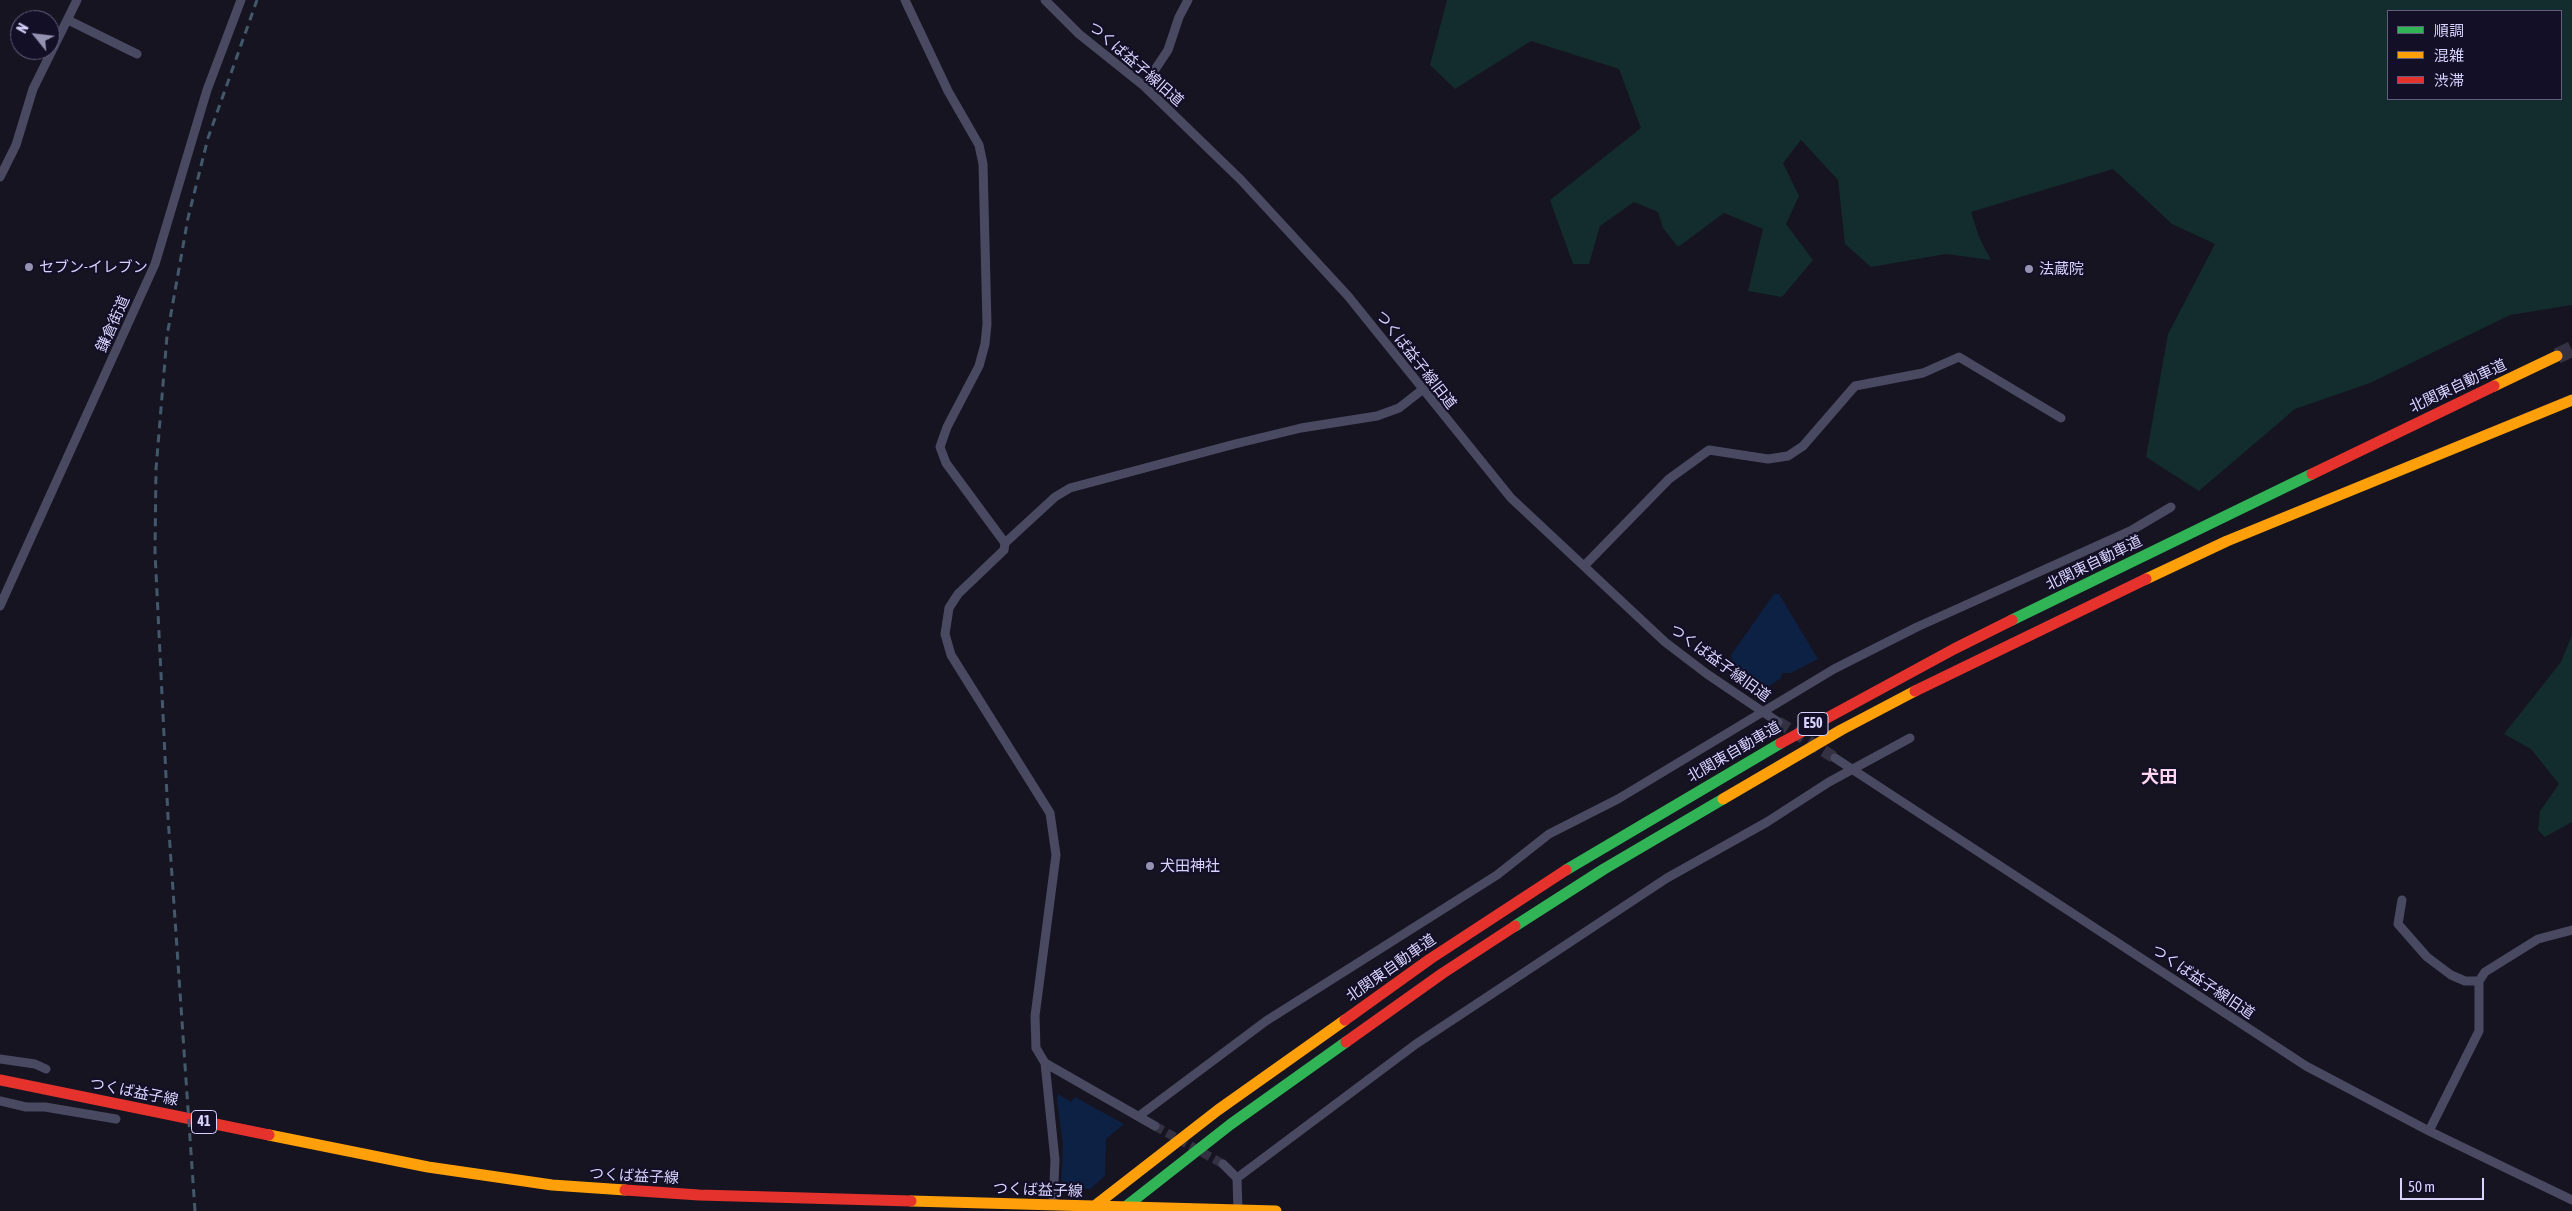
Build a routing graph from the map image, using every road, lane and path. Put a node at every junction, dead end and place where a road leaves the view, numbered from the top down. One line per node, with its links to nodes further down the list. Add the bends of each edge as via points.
1 (77, 0): 6 (street)
2 (241, 0): 17 (street, 鎌倉街道, via 207,90 156,264)
3 (905, 0): 15 (street, via 948,91 979,145 983,164 985,344 979,366 940,447 946,463)
4 (1045, 0): 8 (street, つくば益子線旧道, via 1079,34)
5 (1188, 0): 8 (street, via 1165,56)
6 (68, 20): 7 (street); 9 (street, via 33,89 16,145)
7 (137, 54)
8 (1144, 86): 11 (street, つくば益子線旧道, via 1240,180 1348,296)
9 (0, 178)
10 (2556, 356): 39 (main road, 北関東自動車道 / E50, via 1954,649 1710,783 1589,855 1430,959 1218,1110)
11 (1422, 390): 15 (street, via 1399,408 1377,416 1301,428 1070,488 1055,497); 16 (street, つくば益子線旧道, via 1499,486)
12 (2572, 400): 40 (main road, E50, via 2227,541 1962,667 1841,730 1604,869 1443,973 1322,1058)
13 (2060, 418): 16 (street, via 1959,357 1924,373 1856,386 1803,446 1788,456 1768,459 1709,450 1669,479)
14 (2171, 507): 18 (street, via 2132,530 1917,627 1850,661)
15 (1005, 543): 27 (street, via 1004,550 958,594 949,608 945,634 951,655 1050,813 1056,855 1035,1016 1036,1048)
16 (1585, 565): 18 (street, つくば益子線旧道, via 1665,642)
17 (0, 606)
18 (1763, 712): 19 (street, つくば益子線旧道); 31 (street, via 1618,799 1549,834 1497,875 1266,1021)
19 (1778, 722)
20 (1910, 738): 22 (street)
21 (1835, 758): 22 (street, つくば益子線旧道)
22 (1853, 770): 34 (street, つくば益子線旧道, via 2290,1056); 36 (street, via 1767,822 1683,867 1424,1039)
23 (2402, 900): 25 (street, via 2398,924 2427,957 2451,975 2465,981)
24 (2572, 930): 25 (street, via 2538,939 2485,972)
25 (2478, 981): 34 (street, via 2479,1031)
26 (0, 1059): 28 (street)
27 (1046, 1062): 31 (street); 38 (street, via 1055,1160)
28 (46, 1069)
29 (0, 1080): 38 (main road, つくば益子線 / 41, via 375,1156 481,1175 589,1189)
30 (0, 1101): 32 (street)
31 (1139, 1116): 33 (street)
32 (116, 1119)
33 (1155, 1126)
34 (2429, 1131): 37 (street, つくば益子線旧道)
35 (1223, 1164): 36 (street)
36 (1237, 1178): 41 (street)
37 (2572, 1200)
38 (1052, 1205): 41 (main road, つくば益子線 / 41)
39 (1088, 1211)
40 (1120, 1211)
41 (1238, 1211): 42 (main road, つくば益子線 / 41)
42 (1276, 1211)

